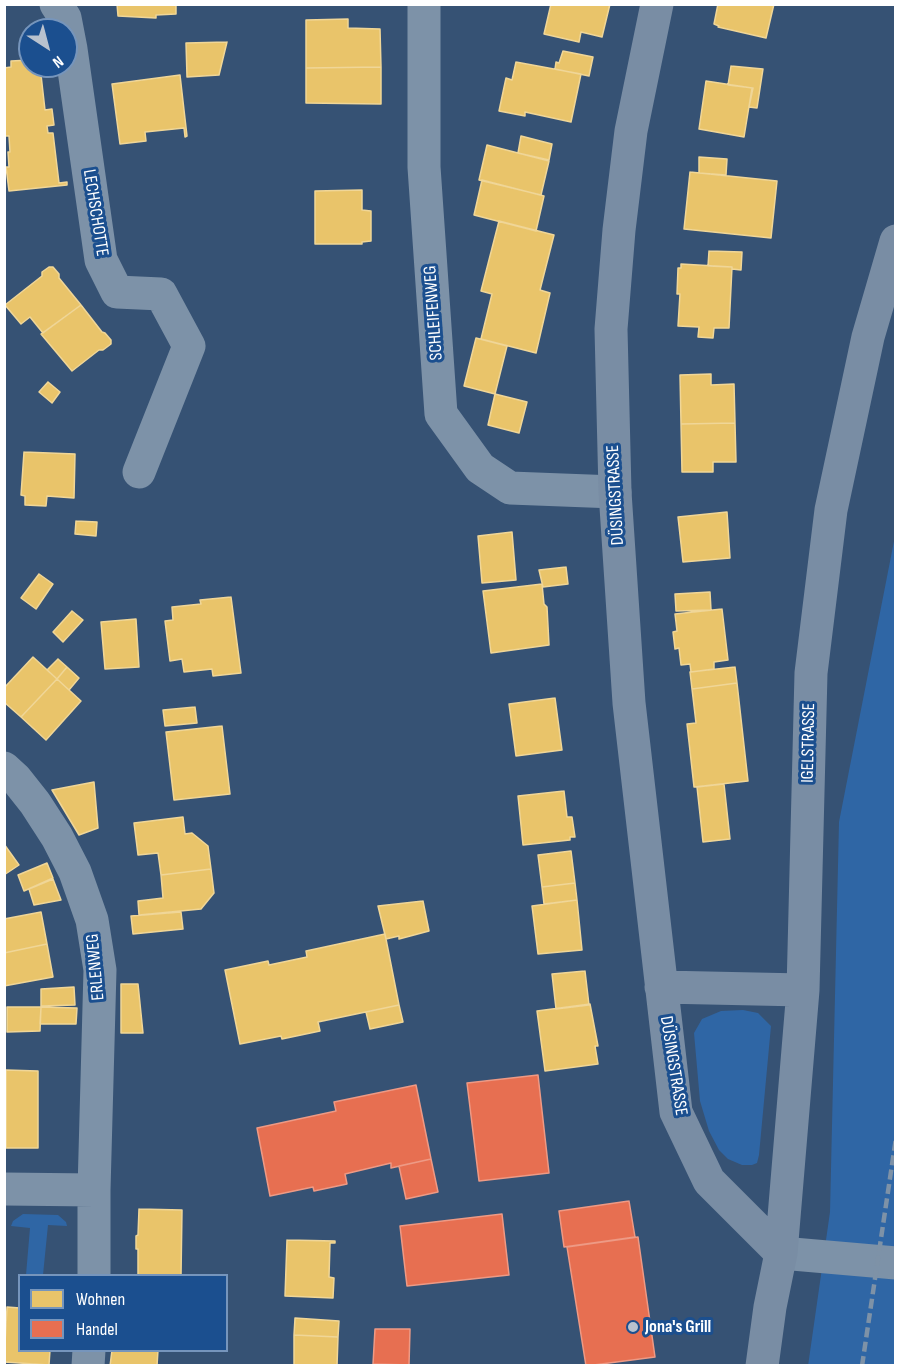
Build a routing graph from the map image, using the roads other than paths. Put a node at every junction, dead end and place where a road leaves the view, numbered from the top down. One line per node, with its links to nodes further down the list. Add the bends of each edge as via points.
1 (56, 4): 5 (street, LECHSCHOTTE, via 65,18 71,49 100,260 117,292 161,294 189,346)
2 (424, 4): 6 (street, SCHLEIFENWEG, via 424,167 441,414 480,468 510,488)
3 (657, 4): 6 (main road, DÜSINGSTRASSE, via 631,131 619,230 611,329)
4 (896, 241): 9 (main road, IGELSTRASSE, via 868,337 831,510 811,673)
5 (139, 472)
6 (615, 492): 8 (main road, DÜSINGSTRASSE, via 629,703)
7 (4, 768): 11 (street, ERLENWEG, via 35,803 57,837 92,920 100,970)
8 (661, 987): 9 (main road); 12 (main road, DÜSINGSTRASSE, via 676,1112 709,1181)
9 (803, 990): 12 (main road, IGELSTRASSE)
10 (4, 1189): 11 (street)
11 (94, 1191): 14 (street, ERLENWEG)
12 (781, 1253): 13 (street); 15 (main road, IGELSTRASSE)
13 (896, 1263)
14 (94, 1274)
15 (762, 1365)

